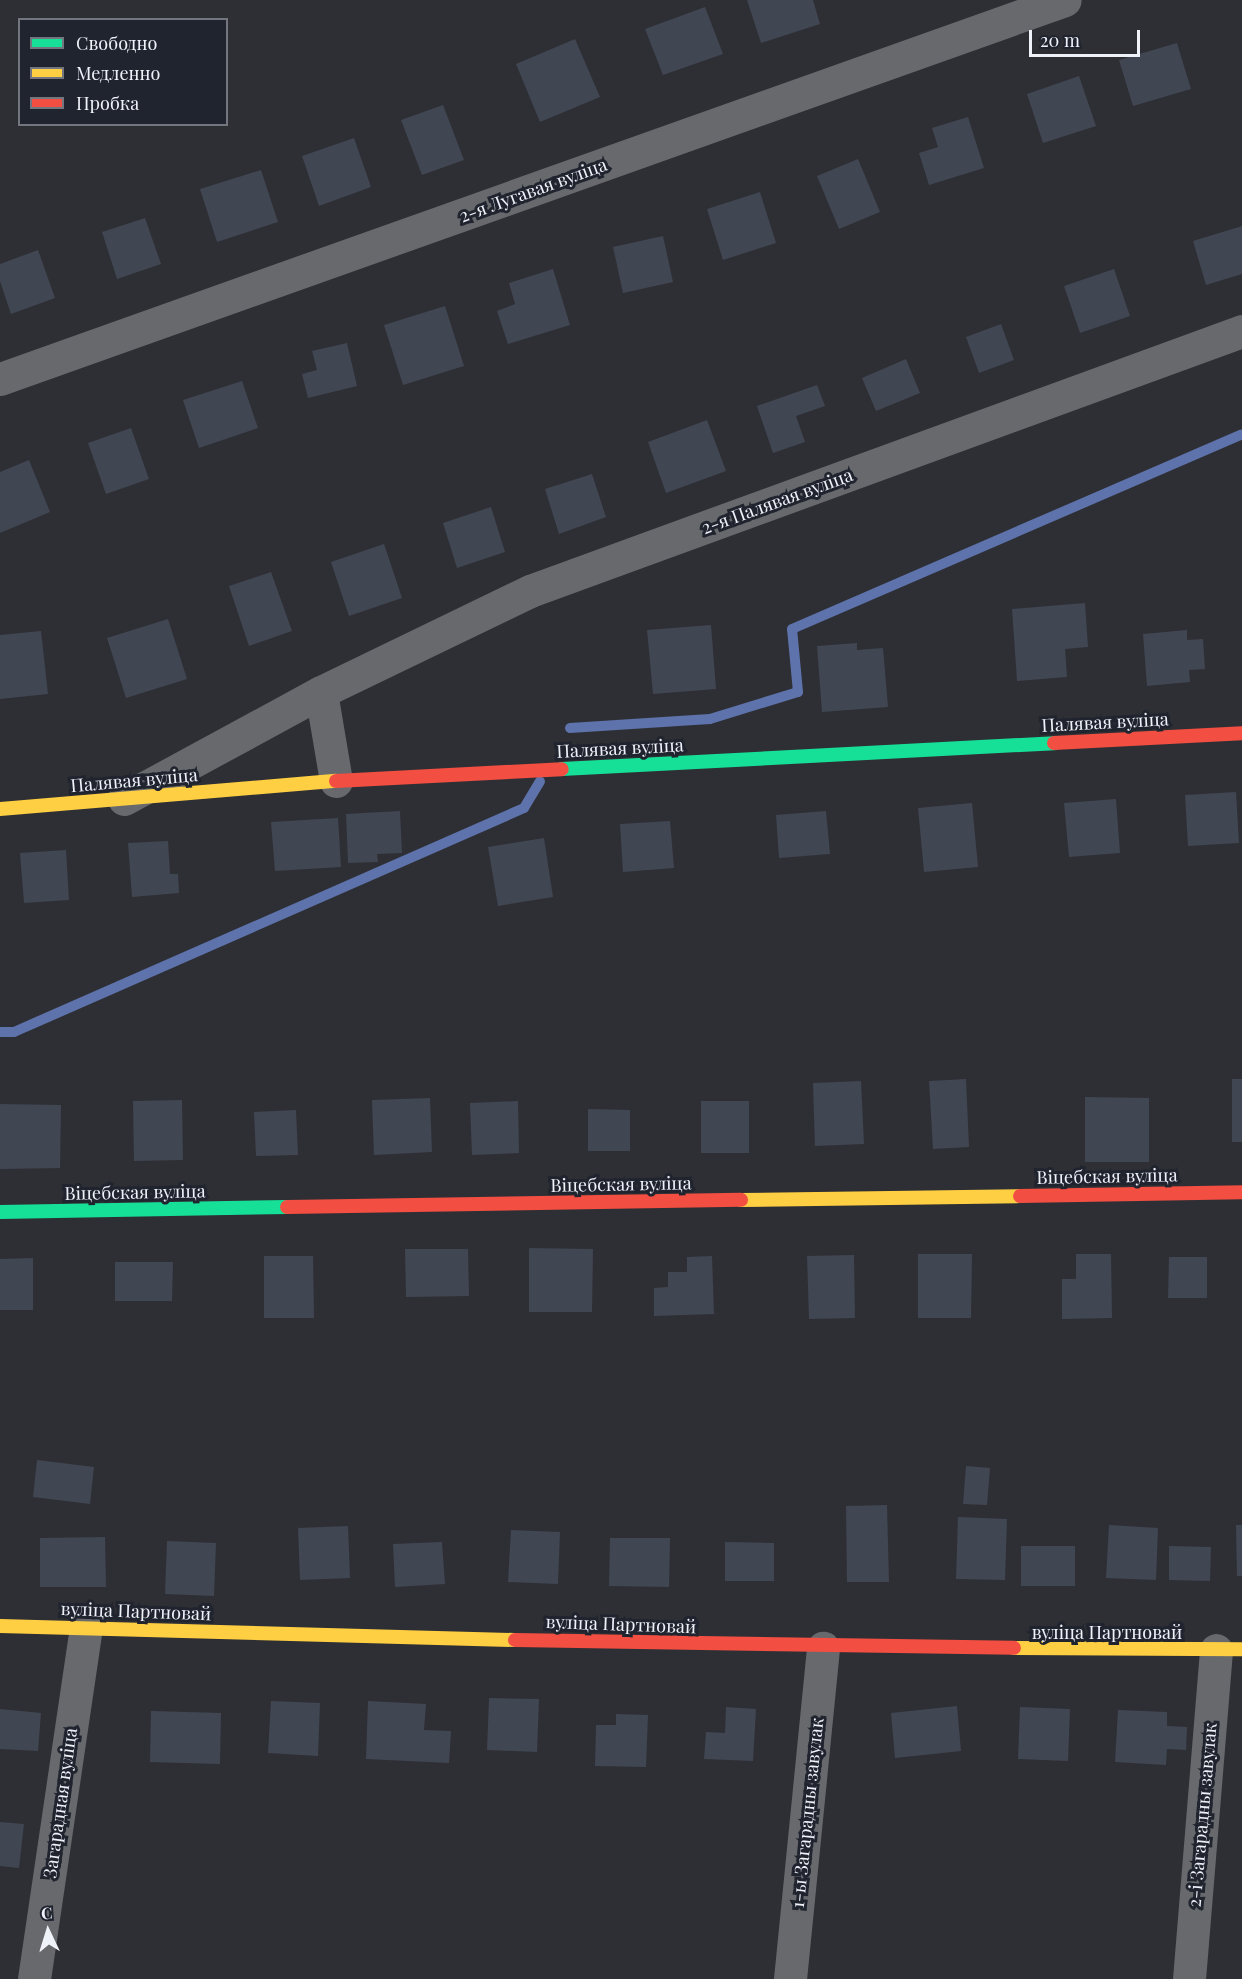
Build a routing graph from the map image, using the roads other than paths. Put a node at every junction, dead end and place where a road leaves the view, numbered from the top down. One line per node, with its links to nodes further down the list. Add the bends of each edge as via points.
1 (1065, 0): 3 (street, 2-я Лугавая вуліца)
2 (1242, 331): 4 (street, 2-я Палявая вуліца, via 530,591)
3 (0, 379)
4 (321, 692): 6 (street); 7 (street, 2-я Палявая вуліца)
5 (1242, 733): 6 (street, Палявая вуліца)
6 (336, 781): 7 (street, Палявая вуліца)
7 (124, 799): 8 (street, Палявая вуліца)
8 (0, 809)
9 (1242, 1192): 10 (street, Віцебская вуліца)
10 (0, 1212)
11 (0, 1626): 12 (street, вуліца Партновай)
12 (86, 1628): 13 (street, вуліца Партновай); 15 (street, Загарадная вуліца)
13 (823, 1648): 14 (street, вуліца Партновай); 16 (street, 1-ы Загарадны завулак)
14 (1229, 1650): 17 (street, 2-і Загарадны завулак)
15 (34, 1979)
16 (790, 1979)
17 (1189, 1979)

